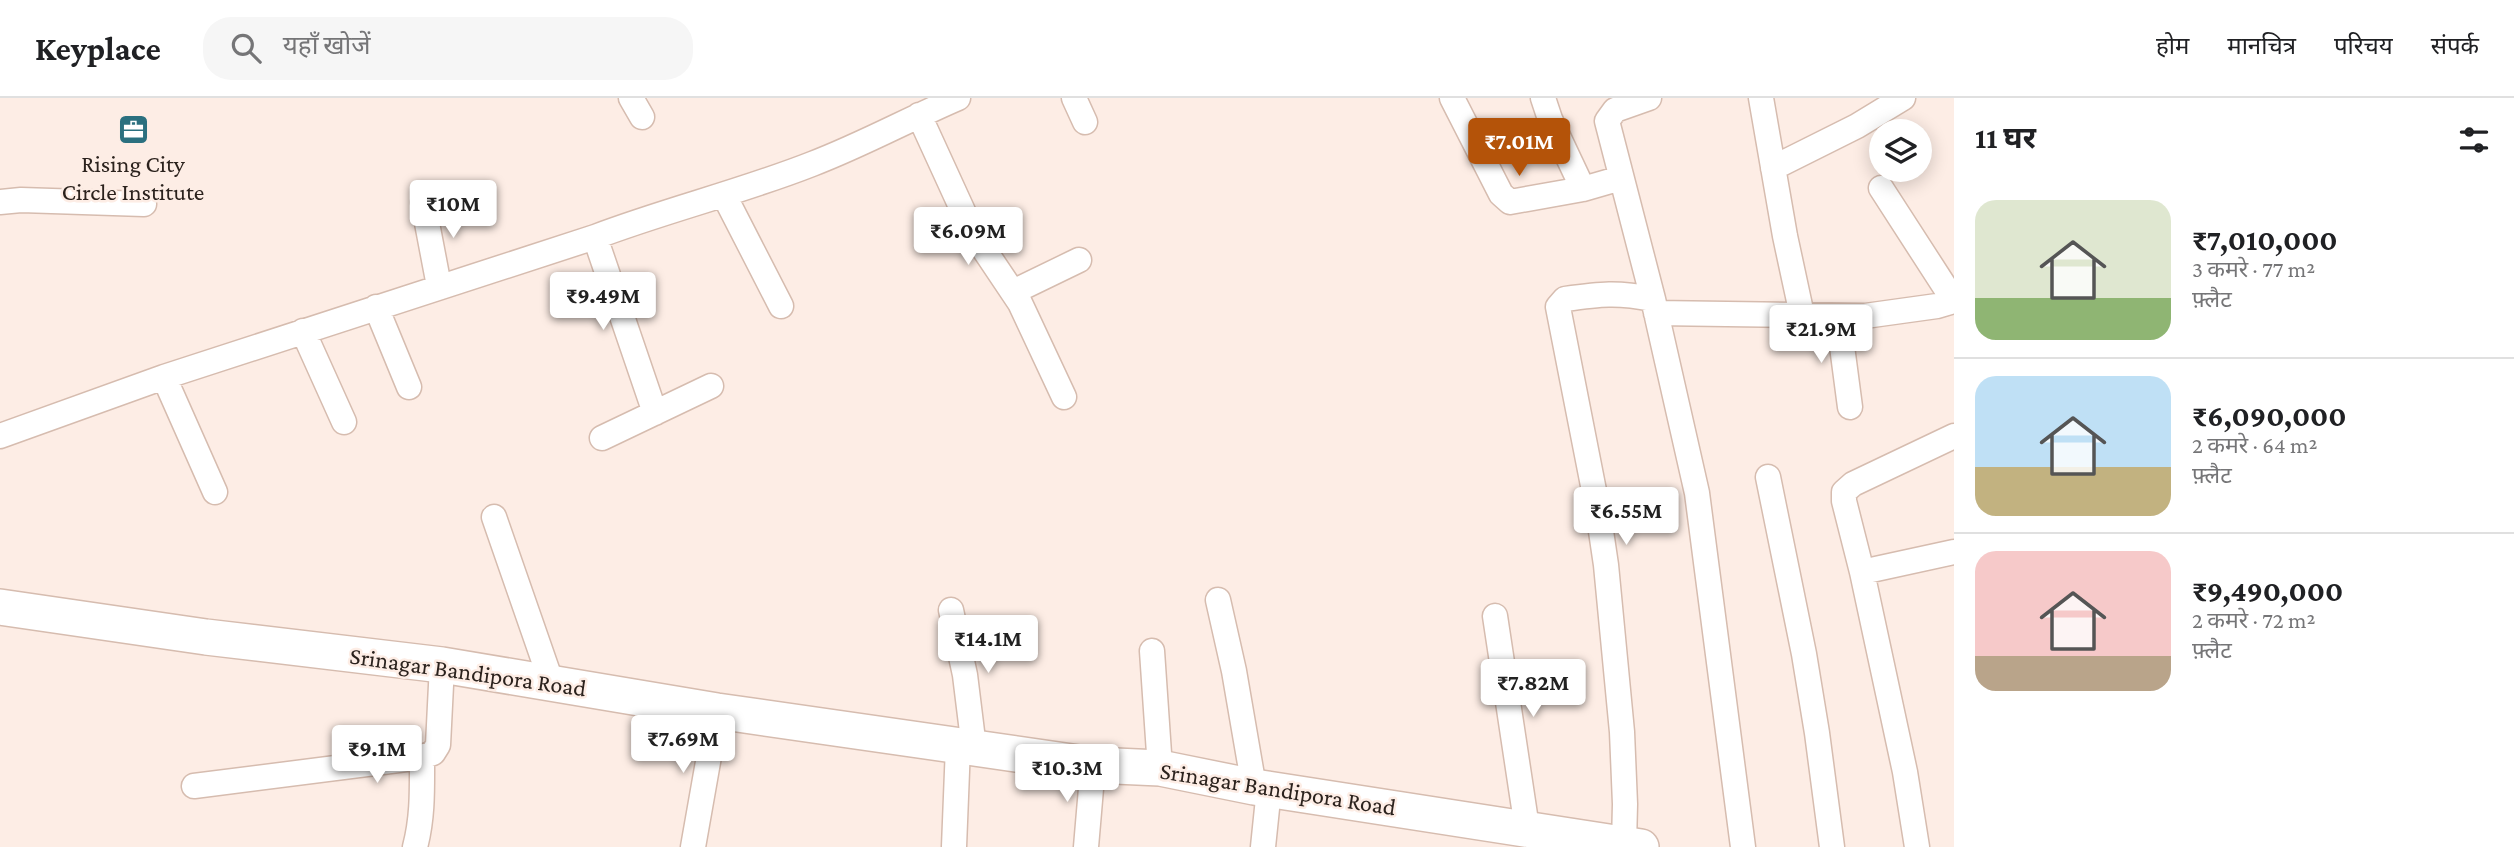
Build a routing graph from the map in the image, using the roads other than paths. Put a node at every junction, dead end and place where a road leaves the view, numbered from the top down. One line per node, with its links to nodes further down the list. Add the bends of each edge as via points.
1 (958, 98): 8 (street)
2 (1074, 98): 9 (street)
3 (1452, 98): 13 (street, via 1505,199 1519,202)
4 (1543, 98): 13 (street)
5 (1649, 98): 11 (street, via 1615,110 1607,121)
6 (1761, 98): 10 (street)
7 (1903, 98): 10 (street)
8 (919, 115): 14 (street, via 814,164); 21 (street, via 973,233)
9 (1085, 122)
10 (1773, 168): 26 (street)
11 (1622, 178): 13 (street); 24 (street)
12 (1881, 188): 22 (street)
13 (1583, 189)
14 (724, 195): 18 (street); 23 (street)
15 (0, 202): 17 (street)
16 (423, 202): 20 (street)
17 (144, 204)
18 (594, 237): 20 (street); 34 (street)
19 (1079, 260): 21 (street)
20 (439, 286): 25 (street)
21 (1013, 292): 32 (street)
22 (1954, 301): 27 (street, via 1900,312)
23 (781, 306)
24 (1655, 306): 26 (street); 59 (street, via 1623,293 1604,293 1564,299 1558,307 1606,565); 65 (street, via 1697,493)
25 (376, 307): 28 (street); 31 (street)
26 (1802, 315): 27 (street)
27 (1838, 316): 33 (street)
28 (303, 331): 29 (street); 35 (street)
29 (164, 377): 36 (street); 40 (street)
30 (711, 386): 34 (street)
31 (409, 387)
32 (1063, 397)
33 (1850, 407)
34 (655, 413): 38 (street)
35 (344, 422)
36 (0, 436)
37 (1954, 436): 43 (street, via 1844,492)
38 (602, 438)
39 (1768, 477): 66 (street, via 1804,654)
40 (215, 492)
41 (494, 517): 50 (street)
42 (1954, 552): 43 (street)
43 (1862, 572): 67 (street)
44 (1218, 600): 57 (street)
45 (0, 607): 49 (highway, Srinagar Bandipora Road)
46 (951, 610): 52 (street, via 965,675)
47 (1495, 616): 58 (street)
48 (1152, 651): 55 (street)
49 (442, 665): 50 (highway, Srinagar Bandipora Road); 53 (street, via 438,745)
50 (552, 684): 51 (highway, Srinagar Bandipora Road)
51 (717, 711): 52 (highway, Srinagar Bandipora Road); 61 (street)
52 (966, 747): 54 (highway, Srinagar Bandipora Road); 62 (street)
53 (422, 757): 56 (street); 60 (street, via 420,828)
54 (1093, 765): 55 (highway, Srinagar Bandipora Road); 63 (street)
55 (1160, 768): 57 (highway, Srinagar Bandipora Road)
56 (194, 786)
57 (1261, 788): 58 (highway, Srinagar Bandipora Road); 64 (street)
58 (1527, 828): 59 (highway, Srinagar Bandipora Road)
59 (1632, 846)
60 (415, 847)
61 (693, 847)
62 (954, 847)
63 (1086, 847)
64 (1263, 847)
65 (1744, 847)
66 (1832, 847)
67 (1917, 847)

